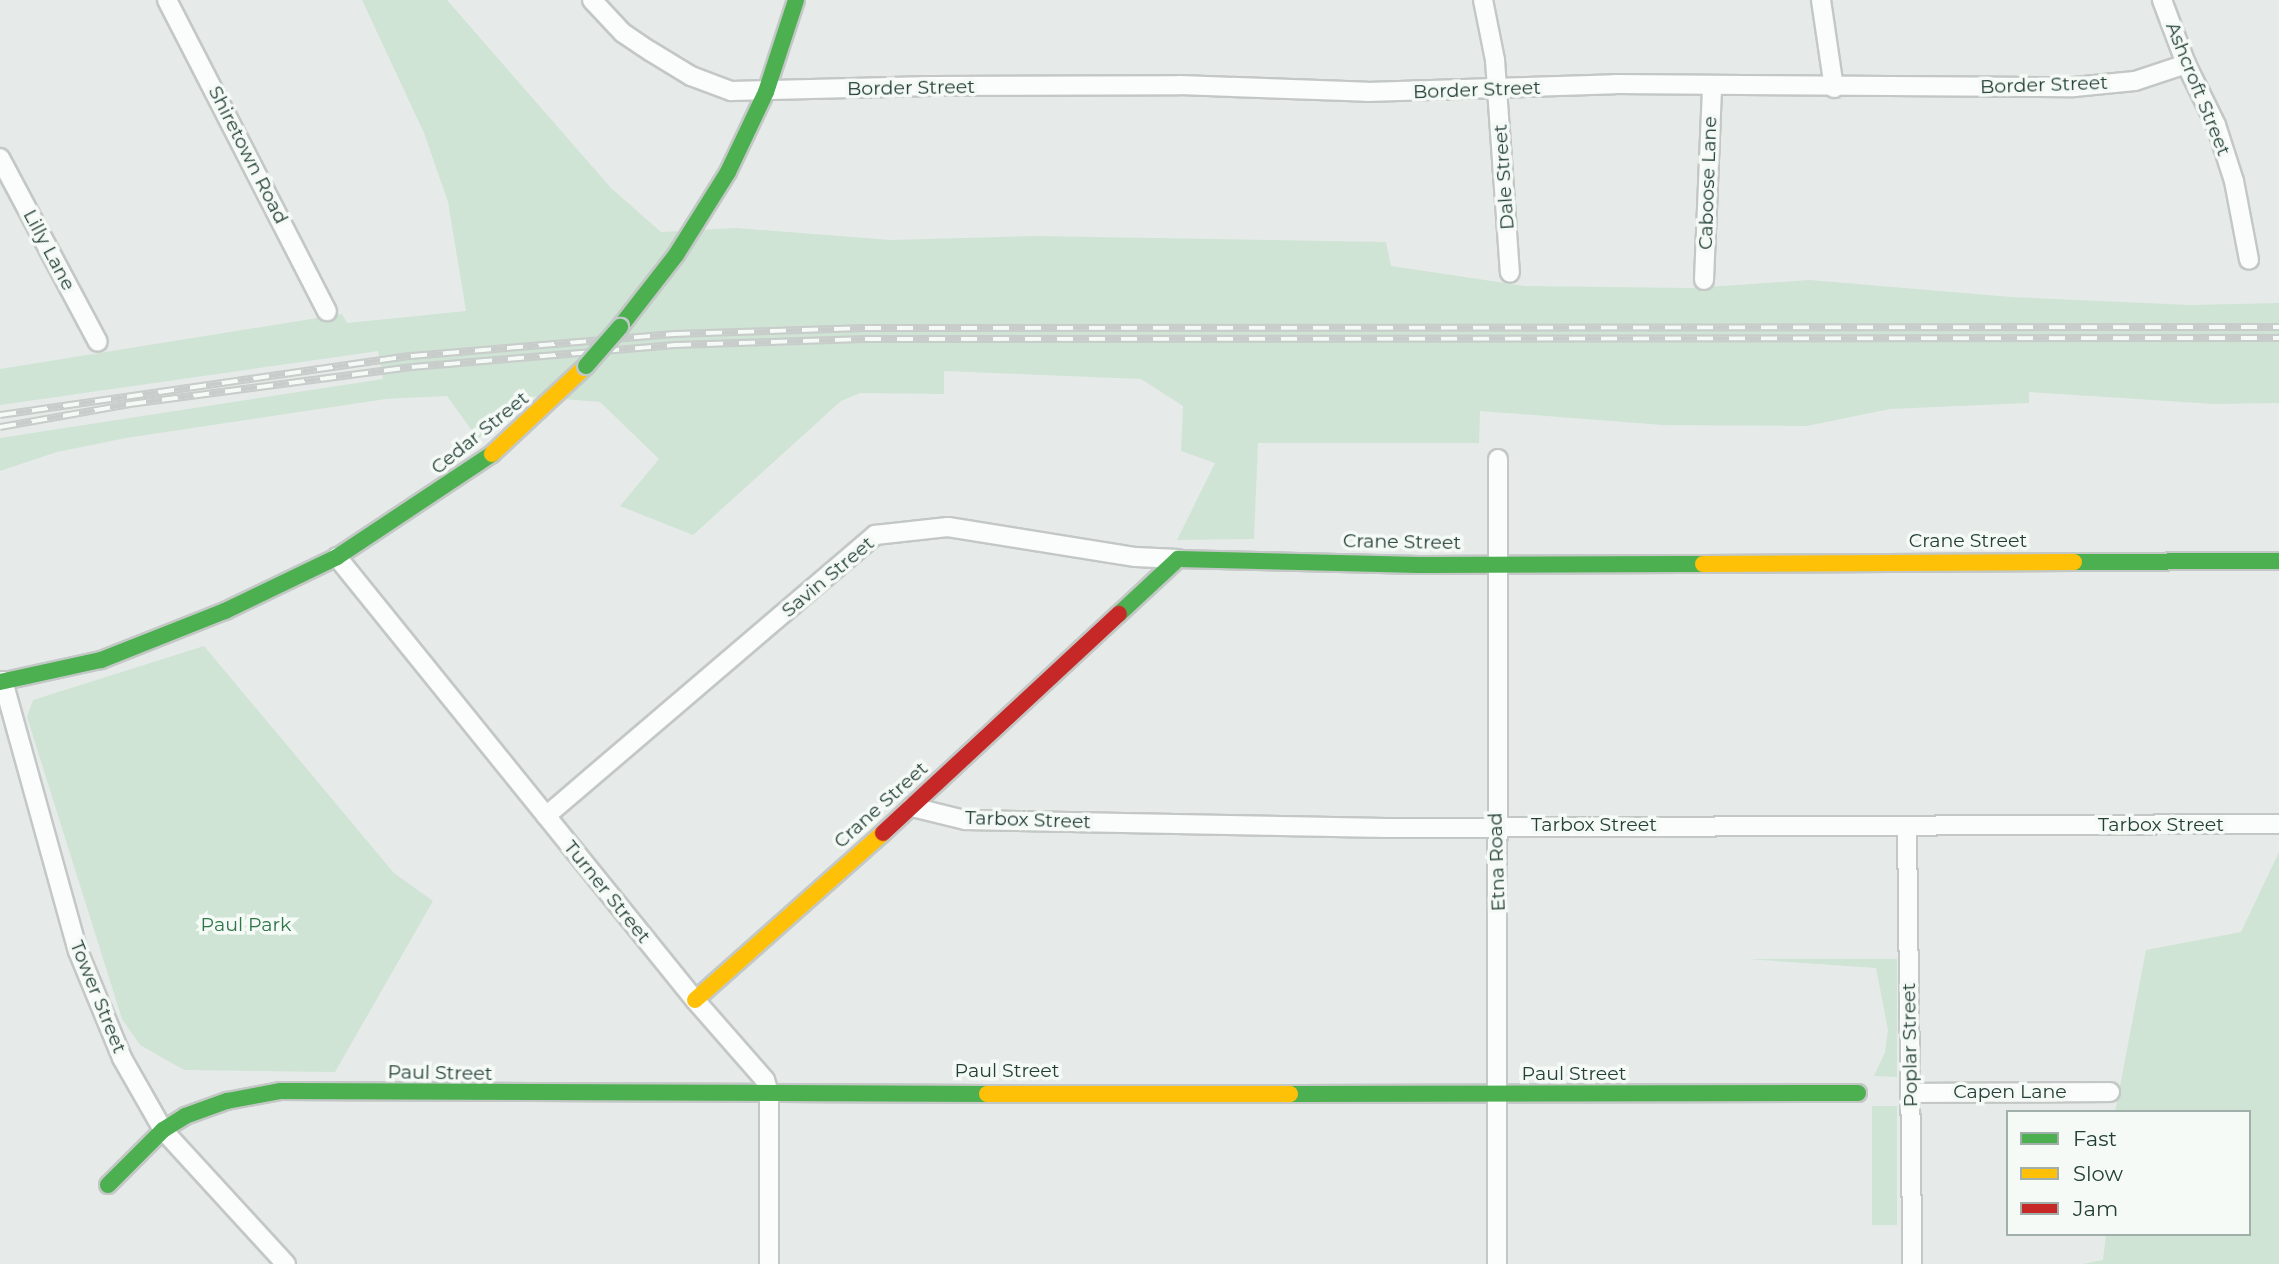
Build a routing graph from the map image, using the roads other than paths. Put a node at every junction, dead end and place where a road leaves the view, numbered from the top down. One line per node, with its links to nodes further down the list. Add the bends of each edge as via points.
1 (167, 0): 16 (street, Shiretown Road)
2 (592, 0): 11 (street, Border Street, via 623,33 691,76 731,91)
3 (796, 0): 11 (street, Cedar Street)
4 (1482, 0): 10 (street, Dale Street)
5 (1821, 0): 9 (street)
6 (2162, 0): 7 (street, Ashcroft Street)
7 (2186, 64): 9 (street, Border Street, via 2136,81 2074,87); 13 (street, Ashcroft Street, via 2216,125 2234,181)
8 (1712, 86): 9 (street, Border Street); 10 (street, Border Street, via 1615,84); 15 (street, Caboose Lane)
9 (1834, 88)
10 (1497, 90): 11 (street, Border Street, via 959,86); 14 (street, Dale Street)
11 (766, 92): 19 (street, Cedar Street, bridge, via 702,215 586,366 465,476)
12 (0, 158): 17 (street, Lilly Lane)
13 (2249, 260)
14 (1510, 272)
15 (1704, 280)
16 (327, 311)
17 (98, 342)
18 (1498, 459): 22 (street, Etna Road)
19 (337, 557): 23 (street, Cedar Street, via 225,611 101,660); 25 (street, Turner Street)
20 (1178, 559): 22 (street, Crane Street); 24 (street, Crane Street); 25 (street, Savin Street, via 1136,557 948,527 875,535)
21 (2279, 561): 22 (street, Crane Street)
22 (1499, 564): 26 (street, Etna Road)
23 (1, 682): 35 (street, Tower Street, via 78,951 122,1058)
24 (912, 807): 26 (street, Tarbox Street, via 965,820 1386,828); 29 (street, Crane Street)
25 (546, 816): 29 (street, Turner Street)
26 (1495, 824): 28 (street, Tarbox Street); 34 (street, Etna Road)
27 (2279, 824): 28 (street, Tarbox Street)
28 (1908, 827): 33 (street, Poplar Street)
29 (695, 1000): 31 (street, Turner Street, via 757,1069)
30 (2110, 1092): 33 (street, Capen Lane)
31 (769, 1093): 34 (street, Paul Street); 35 (street, Paul Street, via 281,1091 227,1101 185,1116); 38 (street)
32 (1858, 1093): 34 (street, Paul Street)
33 (1910, 1093): 40 (street, Poplar Street)
34 (1499, 1095): 39 (street, Etna Road)
35 (163, 1130): 36 (street, Paul Street); 37 (street, Tower Street)
36 (108, 1185)
37 (286, 1264)
38 (769, 1264)
39 (1497, 1264)
40 (1912, 1264)

